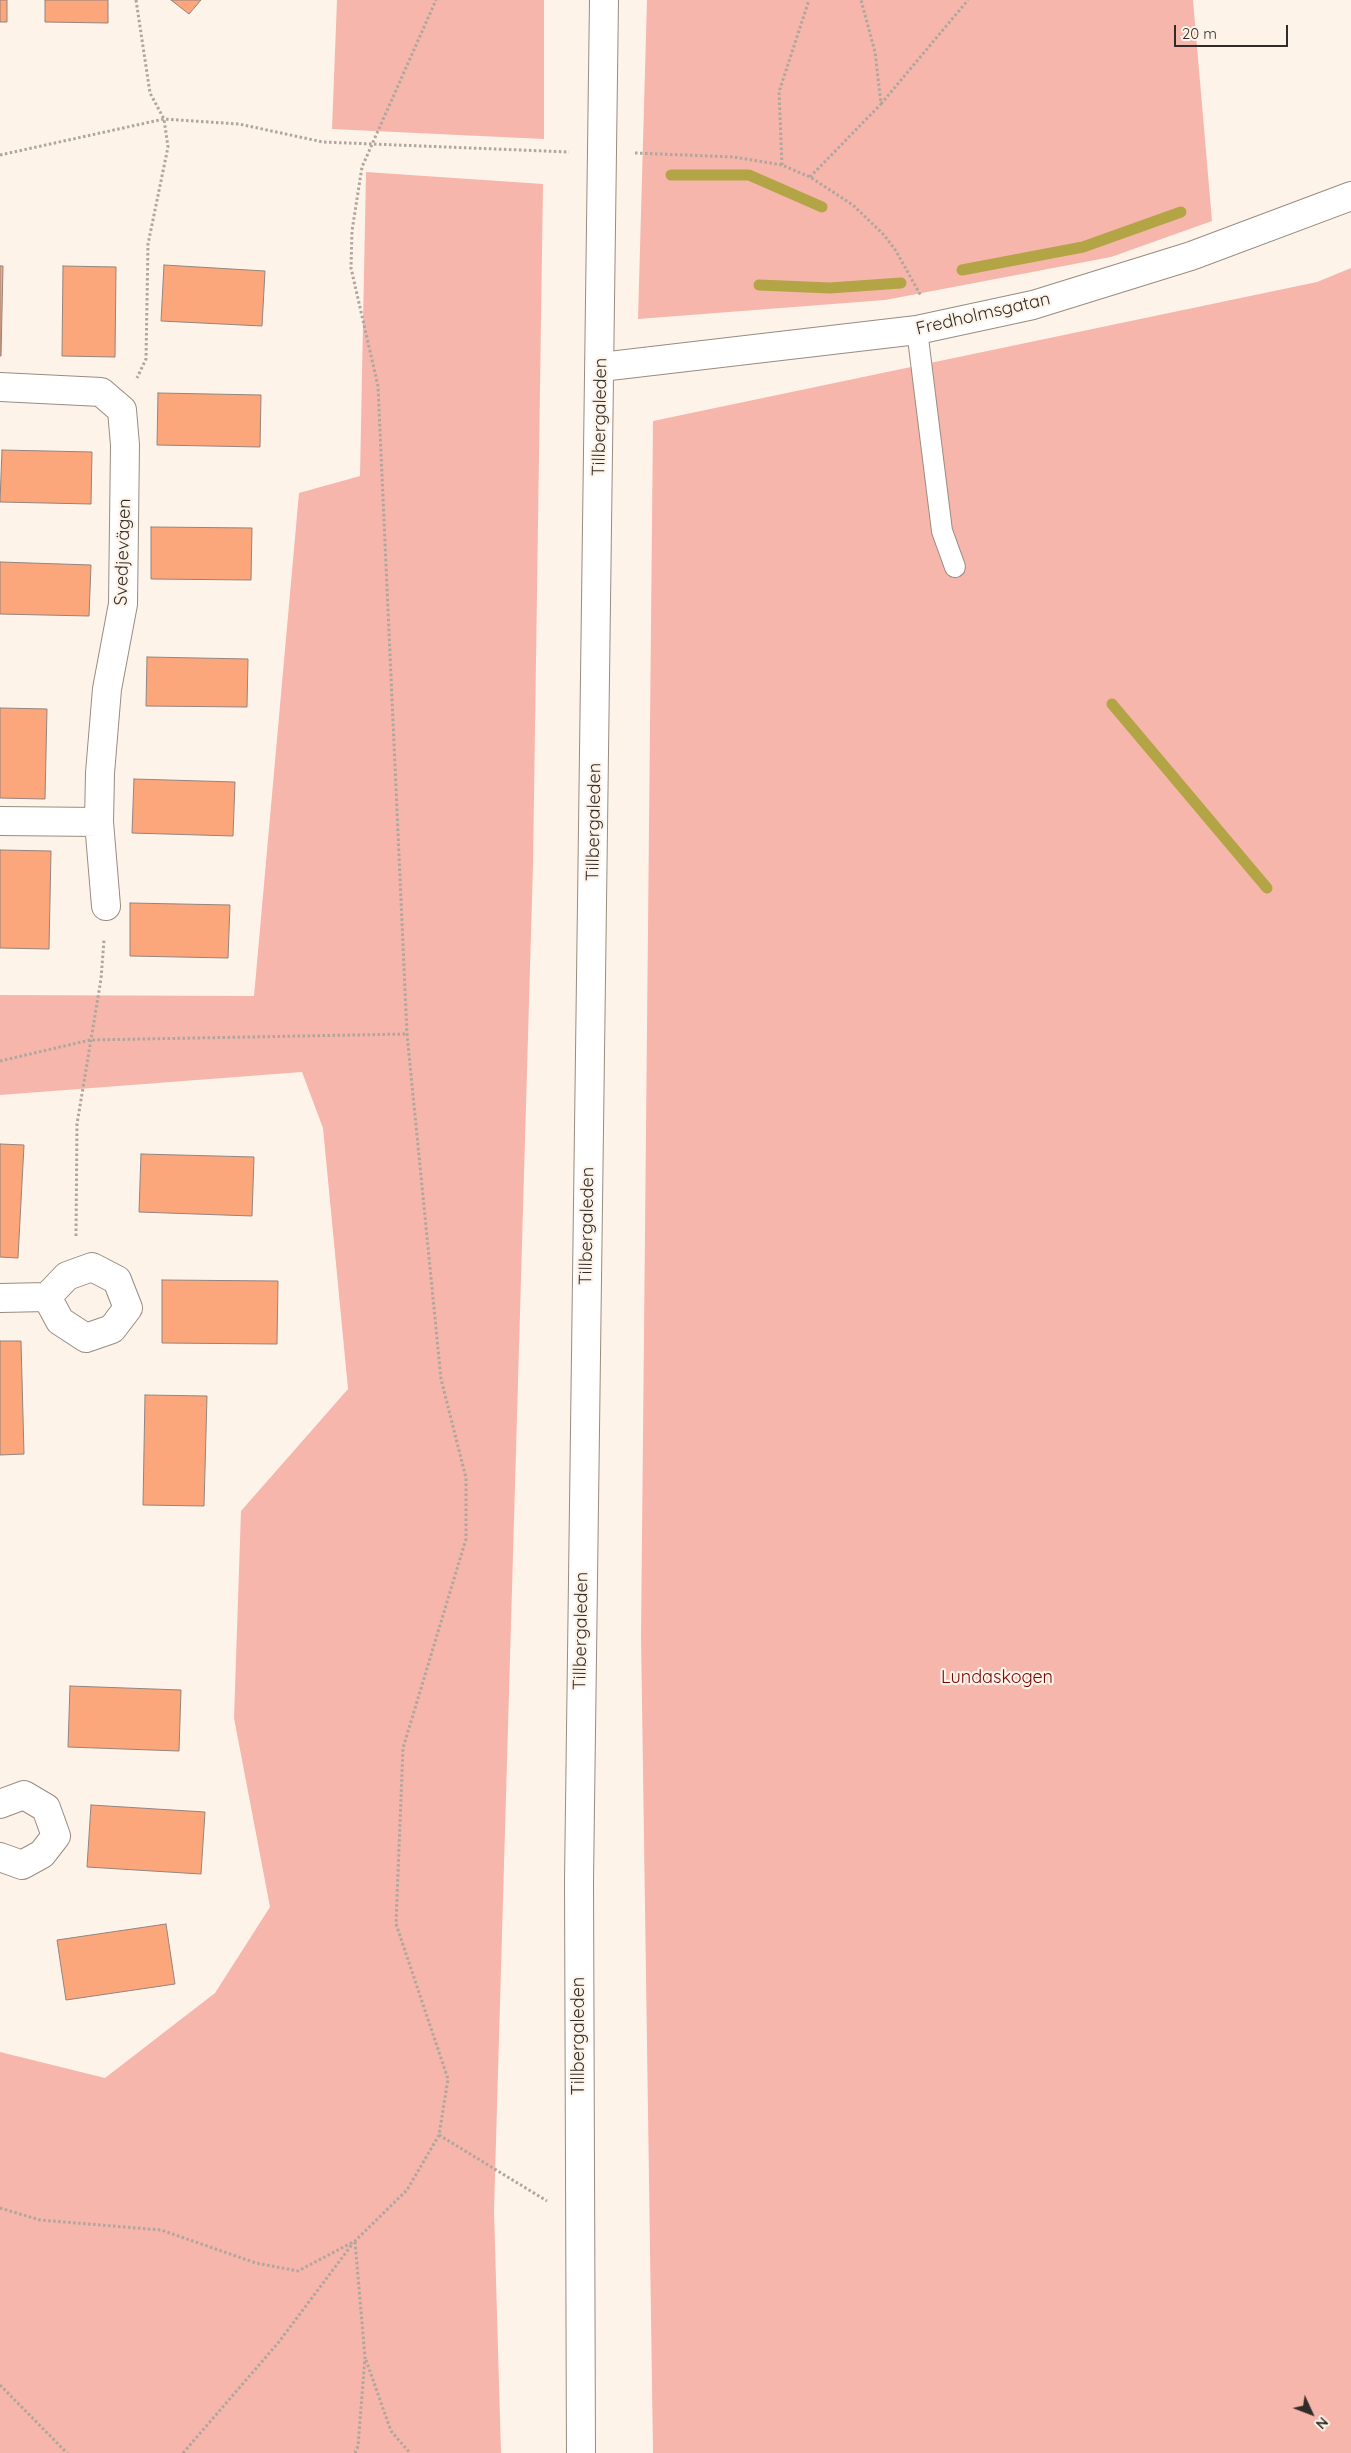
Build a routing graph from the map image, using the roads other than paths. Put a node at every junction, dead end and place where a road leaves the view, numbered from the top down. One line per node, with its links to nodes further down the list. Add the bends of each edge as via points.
1 (604, 0): 4 (main road, Tillbergaleden)
2 (1351, 196): 3 (main road, Fredholmsgatan, via 1191,256 1042,302)
3 (925, 328): 4 (main road, Fredholmsgatan); 6 (lane, via 942,531)
4 (601, 367): 14 (main road, Tillbergaleden, via 578,1880)
5 (0, 387): 8 (main road, Svedjevägen, via 101,392 122,410 125,445 123,604 107,689)
6 (955, 567)
7 (0, 821): 8 (main road)
8 (99, 822): 9 (main road, Svedjevägen)
9 (106, 906)
10 (47, 1297): 11 (main road)
11 (0, 1298)
12 (0, 1804): 13 (main road, via 24,1795 46,1808 56,1836 42,1854 22,1865)
13 (0, 1857)
14 (581, 2453)

